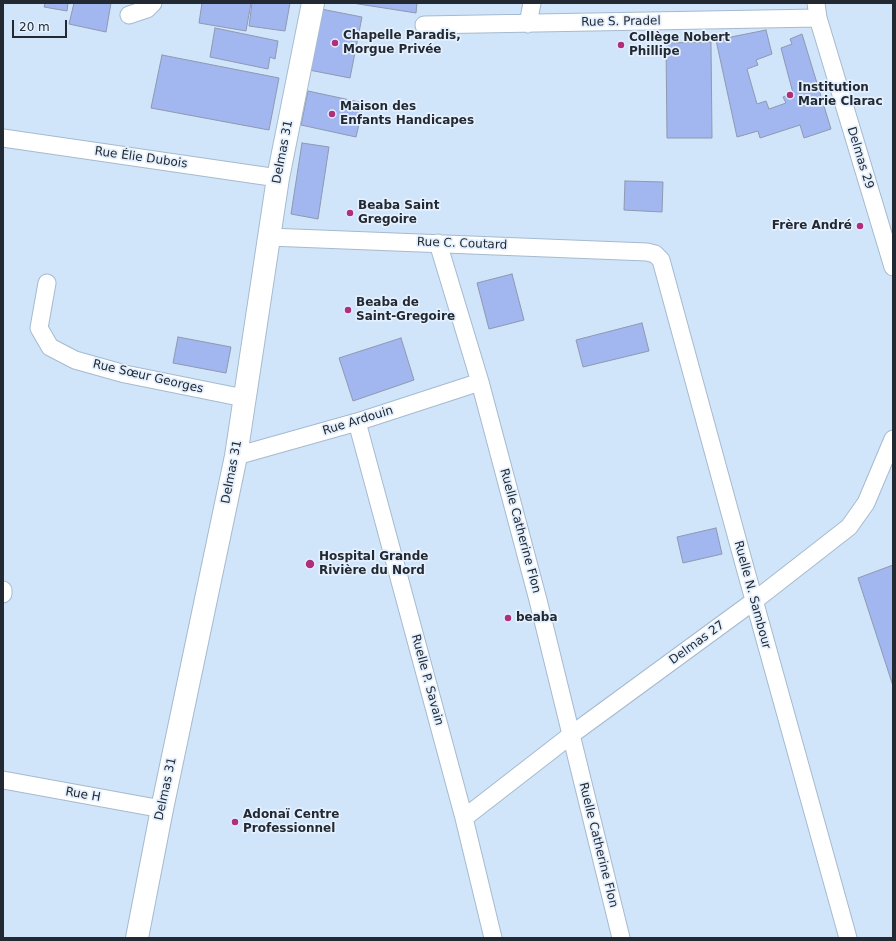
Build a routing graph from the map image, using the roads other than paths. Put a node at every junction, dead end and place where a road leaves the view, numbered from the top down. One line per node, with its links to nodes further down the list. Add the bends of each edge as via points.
1 (153, 3): 5 (street, via 147,9)
2 (313, 3): 9 (street, Delmas 31)
3 (532, 3): 6 (street)
4 (817, 10): 6 (street, Rue S. Pradel); 13 (street, Delmas 29)
5 (129, 15)
6 (528, 24): 7 (street, Rue S. Pradel)
7 (424, 25)
8 (3, 138): 9 (street, Rue Élie Dubois)
9 (278, 178): 10 (street, Delmas 31)
10 (268, 237): 11 (street, Rue C. Coutard); 16 (street, Delmas 31)
11 (438, 243): 12 (street, Rue C. Coutard, via 640,251); 15 (street, Ruelle Catherine Flon)
12 (655, 254): 22 (street, Ruelle N. Sambour, via 661,260)
13 (893, 267)
14 (47, 284): 16 (street, Rue Sœur Georges, via 39,328 50,346 75,360 125,374)
15 (480, 382): 17 (street, Rue Ardouin); 23 (street, Ruelle Catherine Flon)
16 (244, 398): 19 (street, Delmas 31)
17 (357, 422): 19 (street, Rue Ardouin); 26 (street, Ruelle P. Savain)
18 (893, 439): 22 (street, Delmas 27, via 866,503 849,527)
19 (236, 456): 25 (street, Delmas 31)
20 (3, 590): 21 (street)
21 (3, 594)
22 (754, 601): 23 (street, Delmas 27); 30 (street, Ruelle N. Sambour)
23 (571, 736): 26 (street, Delmas 27); 29 (street, Ruelle Catherine Flon)
24 (3, 780): 25 (street, Rue H)
25 (162, 809): 27 (street, Delmas 31)
26 (464, 818): 28 (street, Ruelle P. Savain)
27 (137, 938)
28 (493, 938)
29 (621, 938)
30 (848, 938)

